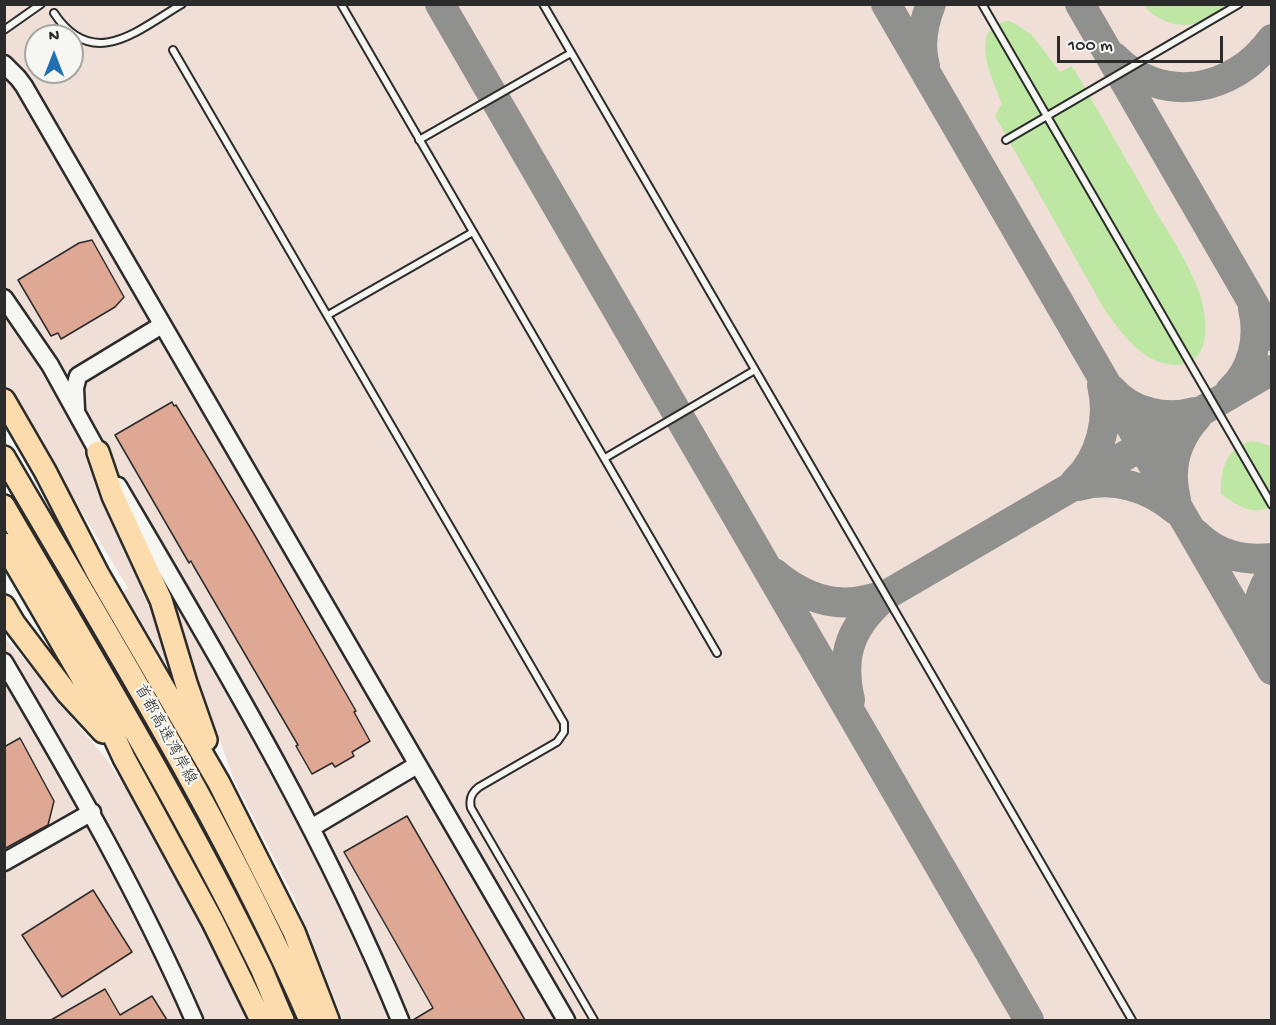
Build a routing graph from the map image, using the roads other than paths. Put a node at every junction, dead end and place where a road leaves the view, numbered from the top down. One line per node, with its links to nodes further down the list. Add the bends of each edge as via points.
1 (41, 4): 8 (lane)
2 (182, 4): 7 (lane, via 125,38 106,44 78,37)
3 (341, 4): 13 (lane)
4 (543, 4): 10 (lane)
5 (982, 4): 12 (lane)
6 (1239, 4): 12 (lane)
7 (54, 13)
8 (4, 30)
9 (174, 50): 17 (lane)
10 (571, 52): 13 (lane); 20 (lane)
11 (4, 64): 18 (street, via 24,86)
12 (1046, 115): 14 (lane); 26 (lane)
13 (419, 140): 15 (lane)
14 (1006, 140)
15 (473, 231): 17 (lane); 25 (lane)
16 (4, 298): 19 (street)
17 (328, 315): 47 (lane, via 564,723 564,732 557,742 479,787 470,802)
18 (161, 322): 19 (street, via 74,369); 22 (street, via 78,376); 35 (street)
19 (50, 364): 22 (street)
20 (755, 370): 25 (lane); 48 (lane)
21 (7, 413): 36 (highway)
22 (76, 413): 23 (street)
23 (98, 452): 36 (highway, via 113,496 165,610); 38 (street)
24 (4, 457): 43 (highway, 首都高速湾岸線, via 213,822)
25 (604, 458): 31 (lane)
26 (1272, 505)
27 (4, 506): 42 (highway, 首都高速湾岸線, via 188,826)
28 (4, 544): 34 (highway, via 106,719)
29 (4, 606): 33 (highway)
30 (4, 630): 33 (highway)
31 (717, 652)
32 (4, 662): 37 (street)
33 (67, 693): 34 (highway)
34 (124, 758): 41 (highway, via 208,912)
35 (417, 765): 38 (street); 46 (street)
36 (219, 783): 44 (highway, via 294,932)
37 (92, 812): 39 (street); 40 (street, via 142,907)
38 (311, 828): 45 (street, via 378,965)
39 (4, 862)
40 (194, 1020)
41 (261, 1020)
42 (283, 1020)
43 (310, 1020)
44 (328, 1020)
45 (400, 1020)
46 (566, 1020)
47 (594, 1020)
48 (1132, 1020)

